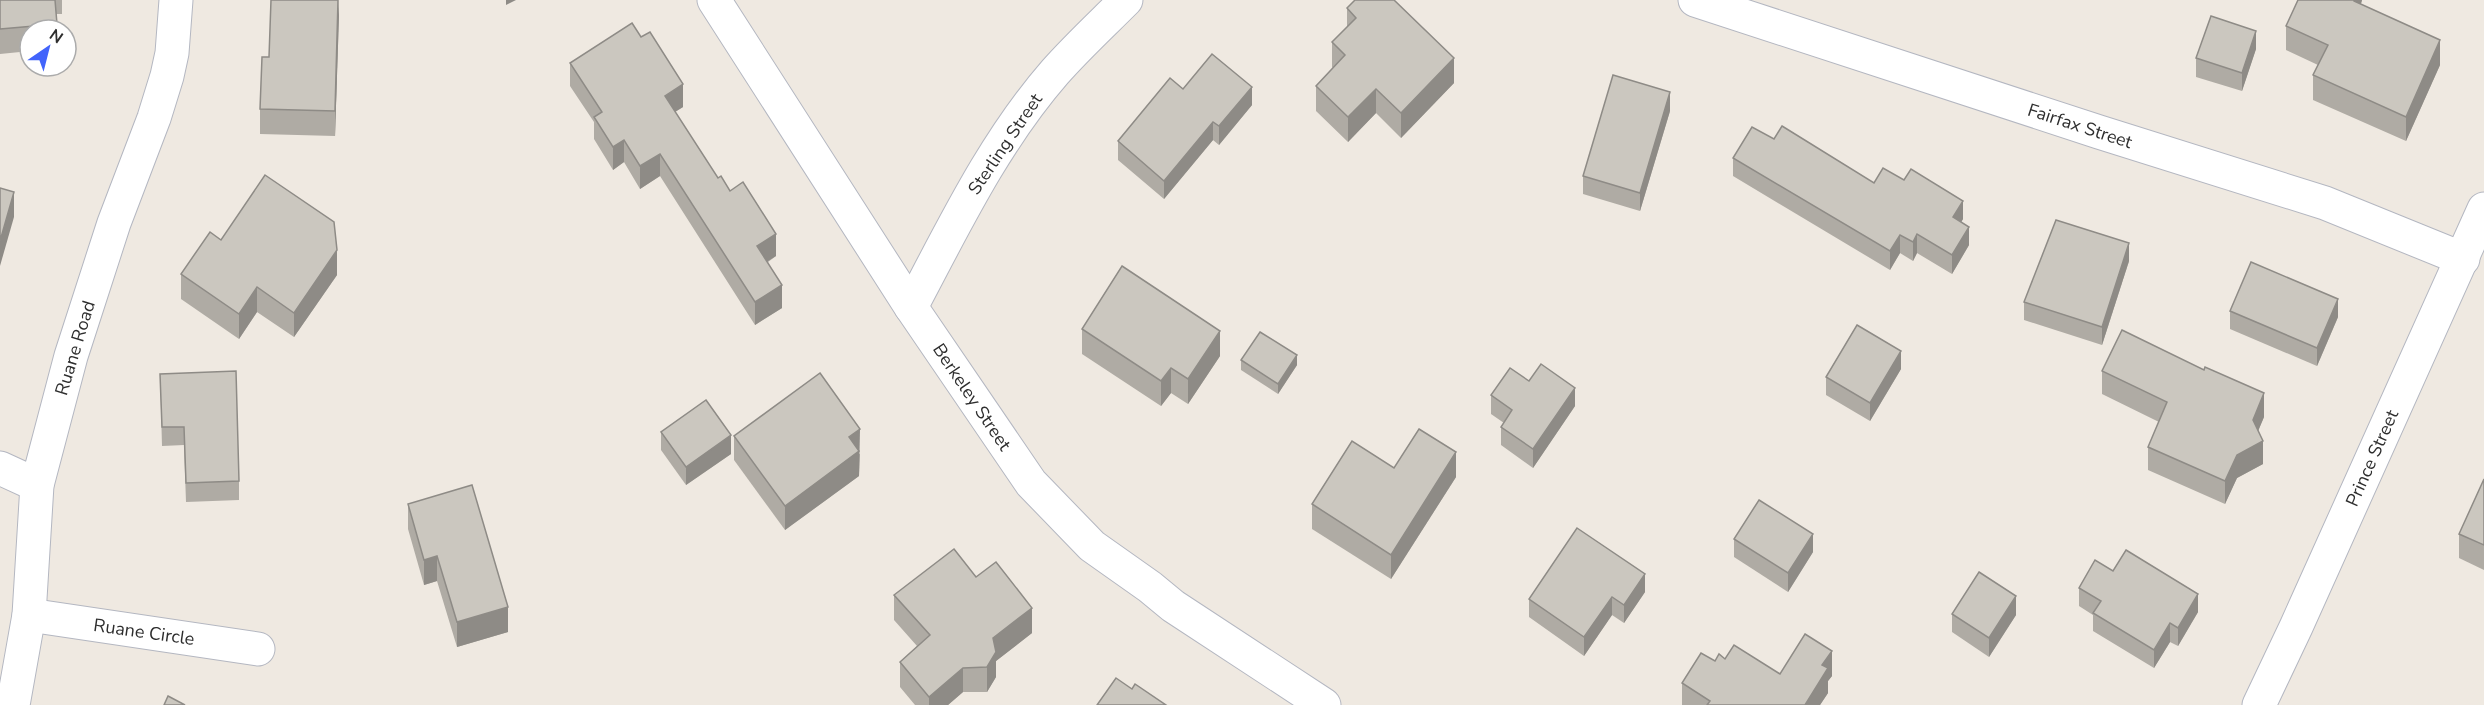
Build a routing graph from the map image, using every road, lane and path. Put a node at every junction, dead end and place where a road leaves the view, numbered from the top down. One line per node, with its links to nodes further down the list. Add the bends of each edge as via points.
1 (176, 0): 9 (street, Ruane Road, via 167,76 78,334)
2 (714, 0): 7 (street, Berkeley Street)
3 (1126, 0): 7 (street, Sterling Street, via 1055,72 1006,137 976,183)
4 (1695, 0): 6 (street, Fairfax Street, via 2325,202)
5 (2484, 209): 6 (street, Prince Street)
6 (2463, 258): 14 (street, Prince Street)
7 (911, 307): 13 (street, Berkeley Street, via 1031,483 1092,546 1173,606)
8 (0, 468): 9 (street)
9 (37, 485): 10 (street, Ruane Road)
10 (29, 615): 11 (street, Ruane Circle); 12 (street, Ruane Road)
11 (258, 649)
12 (13, 705)
13 (1324, 705)
14 (2259, 705)

